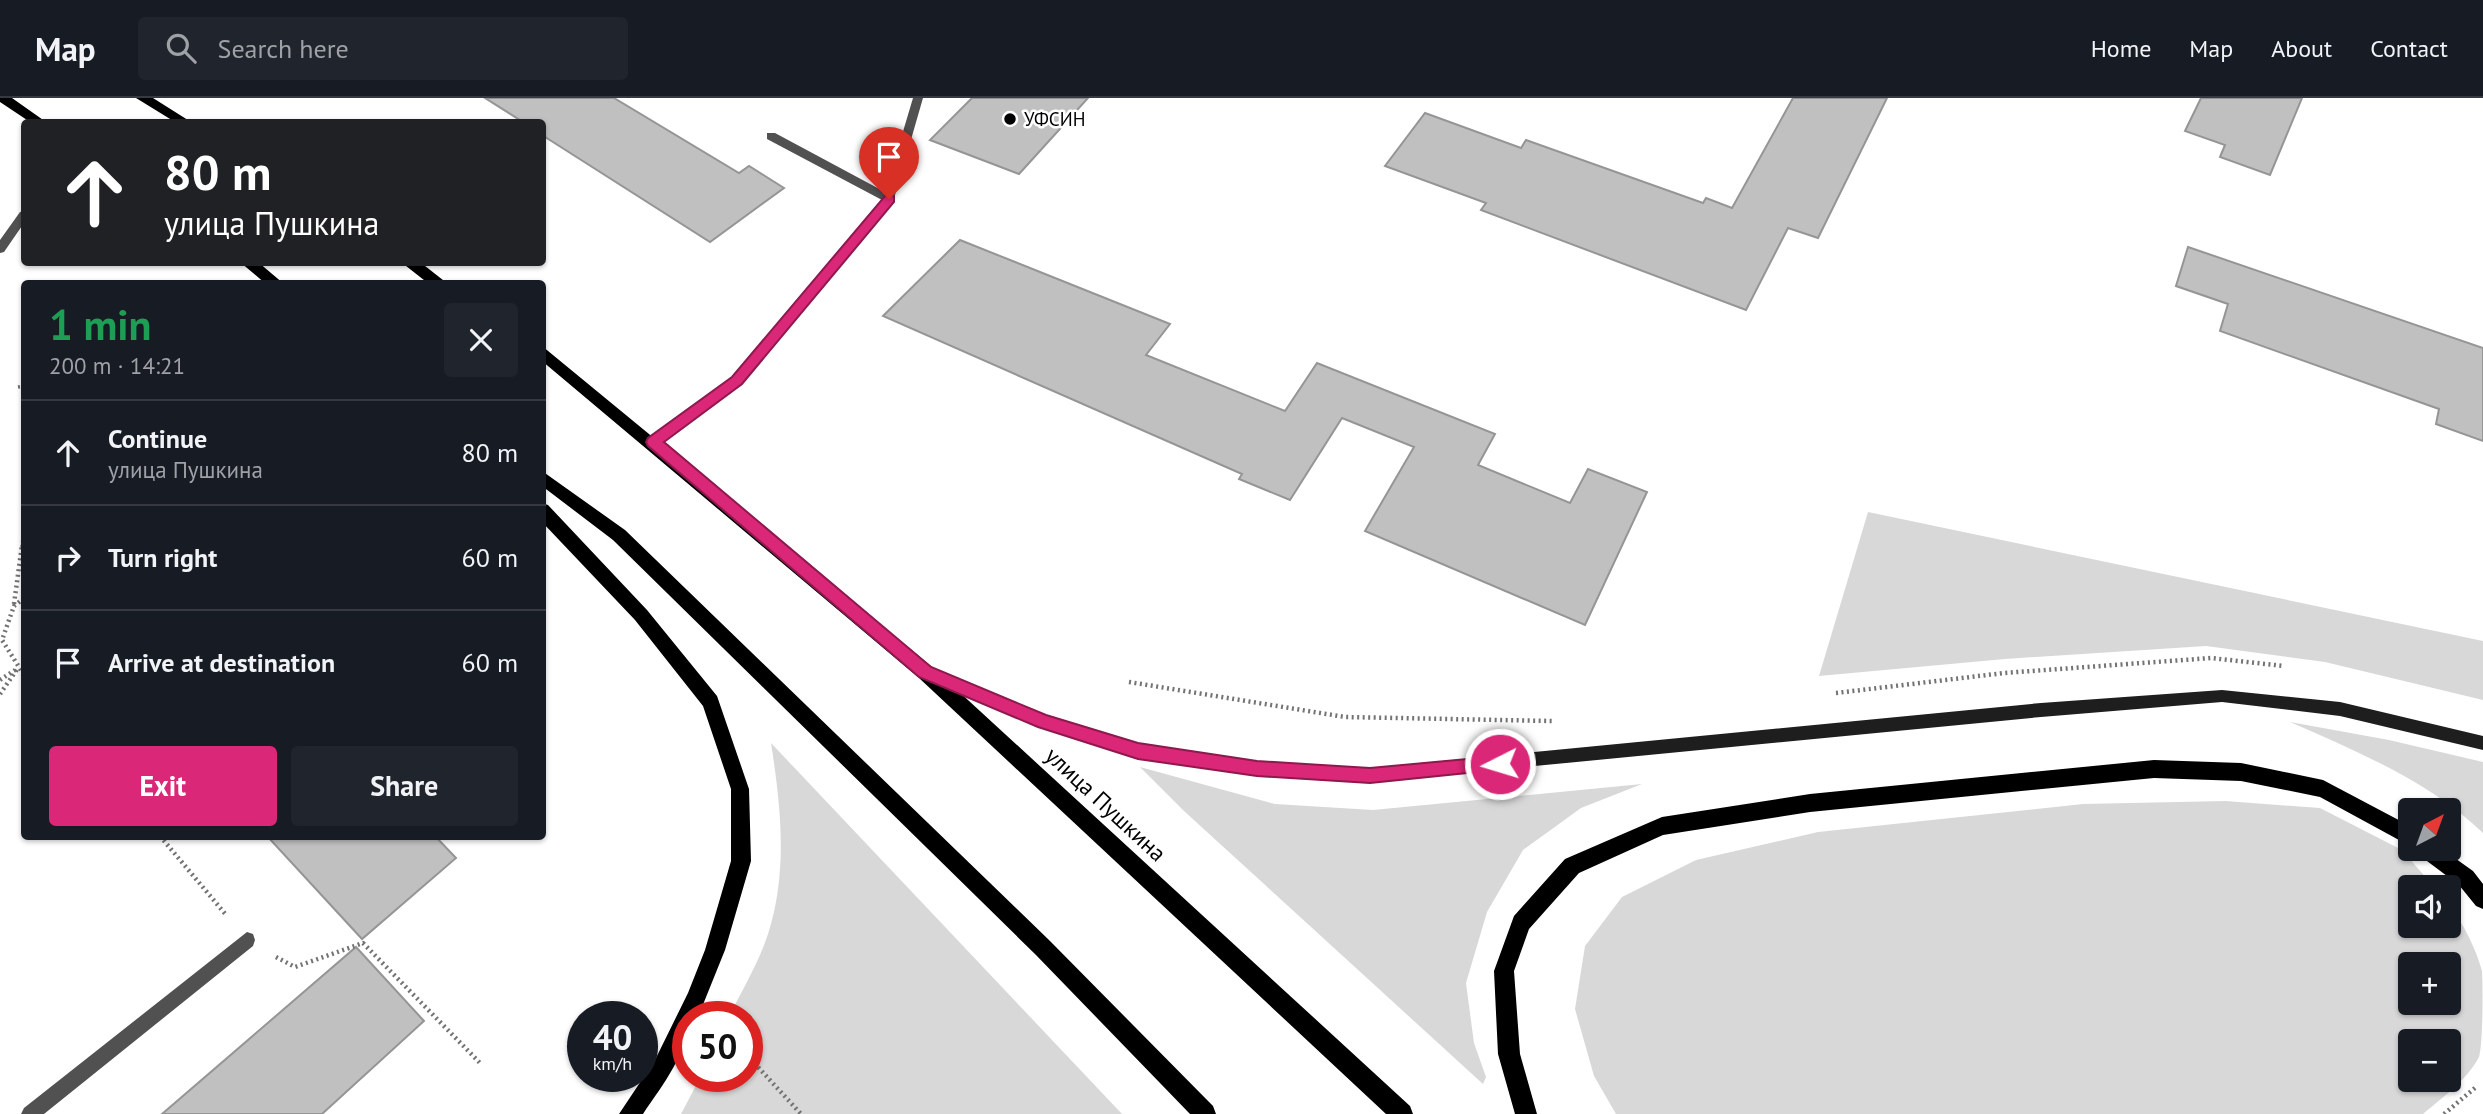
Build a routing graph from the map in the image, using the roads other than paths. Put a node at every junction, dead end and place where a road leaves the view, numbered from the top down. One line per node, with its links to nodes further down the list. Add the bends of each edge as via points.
1 (3, 98): 4 (main road)
2 (143, 98): 5 (main road)
3 (918, 98): 7 (lane)
4 (34, 119)
5 (179, 119)
6 (771, 136): 7 (lane)
7 (889, 199): 15 (lane, via 737,381)
8 (21, 219): 9 (lane)
9 (0, 249)
10 (252, 266): 12 (main road)
11 (414, 266): 13 (main road)
12 (272, 280)
13 (435, 280)
14 (546, 355): 15 (main road, улица Пушкина)
15 (653, 442): 18 (main road, улица Пушкина)
16 (546, 480): 26 (main road, via 619,535 1043,948)
17 (546, 514): 25 (main road, via 641,615 711,702 740,789 741,861 715,950 662,1067)
18 (925, 672): 19 (main road, via 1044,721 1138,751 1257,768 1370,775 2222,696 2340,709); 27 (main road, улица Пушкина)
19 (2483, 743)
20 (2398, 828): 28 (main road, via 2323,789 2241,772 2154,769 1810,803 1662,826 1572,866 1521,923 1504,971 1509,1054)
21 (2443, 861): 22 (main road, via 2466,878)
22 (2483, 900)
23 (247, 940): 24 (lane)
24 (30, 1114)
25 (630, 1114)
26 (1205, 1114)
27 (1402, 1114)
28 (1526, 1114)

